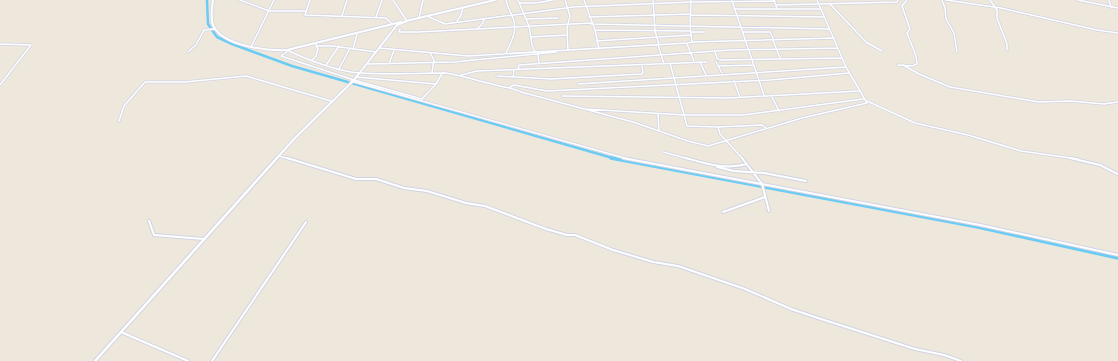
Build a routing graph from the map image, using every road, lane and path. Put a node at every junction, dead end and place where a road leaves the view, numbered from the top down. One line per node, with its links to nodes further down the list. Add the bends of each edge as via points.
1 (213, 0): 67 (street, via 212,18)
2 (240, 0): 41 (street)
3 (274, 0): 41 (street)
4 (310, 0): 42 (street)
5 (347, 0): 47 (street)
6 (382, 0): 50 (street)
7 (393, 0): 57 (street)
8 (423, 0): 53 (street)
9 (495, 0): 33 (street)
10 (506, 0): 45 (street)
11 (552, 0): 22 (street, via 536,3)
12 (565, 0): 36 (street)
13 (584, 0): 32 (street)
14 (653, 0): 29 (street)
15 (898, 0): 28 (street)
16 (907, 0): 134 (street, via 902,6 910,29 907,33 918,61 915,66)
17 (942, 0): 109 (street, via 946,19 954,33)
18 (946, 0): 34 (street)
19 (990, 0): 34 (street)
20 (1078, 0): 35 (street)
21 (1109, 0): 35 (street)
22 (519, 1): 43 (street)
23 (691, 1): 24 (street); 29 (street); 44 (street)
24 (732, 1): 25 (street); 38 (street)
25 (775, 1): 30 (street)
26 (817, 1): 27 (street); 31 (street)
27 (824, 3): 28 (street); 31 (street)
28 (829, 3): 105 (street, via 838,10 856,33)
29 (653, 4): 32 (street); 46 (street)
30 (776, 5): 31 (street); 39 (street)
31 (819, 5): 40 (street)
32 (585, 6): 36 (street); 51 (street)
33 (463, 7): 48 (street); 58 (street, via 462,15)
34 (994, 7): 76 (street); 102 (street, via 1008,44)
35 (1112, 7): 37 (street)
36 (567, 8): 43 (street); 61 (street, via 570,16)
37 (1118, 8)
38 (734, 9): 39 (street); 49 (street)
39 (777, 9): 40 (street)
40 (821, 9): 52 (street)
41 (269, 11): 42 (street); 92 (street)
42 (306, 11): 47 (street, via 305,15)
43 (524, 13): 45 (street); 56 (street)
44 (691, 14): 46 (street); 49 (street); 65 (street)
45 (510, 15): 55 (street); 64 (street)
46 (655, 15): 51 (street); 62 (street)
47 (342, 16): 50 (street)
48 (427, 16): 53 (street); 58 (street, via 443,23)
49 (737, 16): 52 (street); 66 (street)
50 (376, 17): 60 (street, via 386,18)
51 (588, 17): 59 (street)
52 (824, 17): 70 (street)
53 (419, 18): 57 (street)
54 (558, 18): 56 (street)
55 (484, 19): 58 (street); 69 (street)
56 (526, 19): 63 (street)
57 (407, 21): 60 (street); 94 (street, via 397,25)
58 (456, 22)
59 (591, 23): 61 (street); 62 (street); 71 (street)
60 (392, 24): 77 (street)
61 (568, 24): 63 (street); 78 (street)
62 (654, 24): 65 (street); 72 (street)
63 (528, 25): 64 (street); 80 (street)
64 (515, 26): 69 (street); 111 (street)
65 (690, 26): 66 (street); 73 (street)
66 (742, 27): 70 (street); 75 (street)
67 (215, 29): 92 (street, via 226,38); 106 (street, via 204,30 196,45)
68 (400, 29): 69 (street, via 399,32)
69 (477, 29)
70 (829, 29): 82 (street)
71 (595, 30): 72 (street); 84 (street)
72 (655, 30): 73 (street); 81 (street)
73 (691, 32): 74 (street); 79 (street)
74 (704, 32)
75 (743, 32): 83 (street, via 770,32); 85 (street)
76 (1118, 33)
77 (356, 34): 89 (street); 93 (street)
78 (567, 35): 80 (street); 100 (street)
79 (691, 36): 81 (street); 86 (street)
80 (531, 37): 108 (street)
81 (656, 37): 84 (street); 90 (street)
82 (834, 38): 83 (street); 95 (street)
83 (773, 40): 85 (street); 101 (street)
84 (596, 41): 96 (street)
85 (746, 41): 86 (street); 104 (street)
86 (692, 42): 88 (street)
87 (0, 44): 158 (street, via 31,45)
88 (687, 44): 90 (street); 112 (street)
89 (316, 45): 91 (street); 97 (street); 118 (street, via 317,53)
90 (658, 45): 96 (street); 114 (street)
91 (338, 46): 93 (street); 130 (street)
92 (251, 47): 97 (street, via 272,51)
93 (352, 48): 107 (street); 137 (street)
94 (379, 48): 98 (street); 107 (street)
95 (838, 48): 101 (street); 116 (street)
96 (599, 49): 100 (street)
97 (287, 50): 118 (street); 152 (street, via 281,56)
98 (394, 50): 110 (street); 126 (street)
99 (563, 50): 100 (street); 108 (street); 113 (street)
100 (568, 50)
101 (776, 50): 104 (street); 115 (street)
102 (1007, 50)
103 (715, 51): 104 (street); 112 (street); 117 (street, via 719,60)
104 (749, 51): 117 (street)
105 (882, 51)
106 (188, 52)
107 (376, 52): 125 (street)
108 (535, 52): 111 (street)
109 (957, 52)
110 (430, 53): 111 (street, via 468,56); 120 (street)
111 (506, 53)
112 (691, 53): 114 (street); 119 (street)
113 (538, 55): 120 (street); 128 (street)
114 (660, 55): 128 (street); 129 (street)
115 (780, 58): 116 (street); 117 (street)
116 (842, 58): 136 (street)
117 (752, 59): 132 (street)
118 (312, 60): 130 (street)
119 (694, 61): 121 (street); 124 (street)
120 (434, 62): 126 (street); 142 (street)
121 (700, 62): 122 (street); 149 (street)
122 (707, 62)
123 (716, 62): 135 (street)
124 (670, 63): 129 (street); 151 (street)
125 (366, 64): 126 (street); 141 (street)
126 (389, 64)
127 (536, 64): 128 (street); 139 (street, via 519,65); 140 (street)
128 (539, 64)
129 (664, 64): 131 (street)
130 (326, 65): 137 (street)
131 (642, 65): 140 (street); 150 (street, via 642,74 579,79)
132 (754, 65): 135 (street); 144 (street)
133 (898, 65): 134 (street)
134 (903, 65): 169 (street, via 944,84 1039,102)
135 (719, 66): 145 (street)
136 (846, 67): 144 (street); 146 (street)
137 (339, 69): 141 (street)
138 (514, 70): 139 (street); 147 (street); 150 (street)
139 (518, 70): 140 (street)
140 (538, 70)
141 (360, 72): 142 (street); 152 (street)
142 (432, 72): 143 (street)
143 (443, 72): 147 (street); 155 (street)
144 (757, 72): 145 (street); 153 (street)
145 (722, 74): 149 (street)
146 (849, 74): 153 (street); 160 (street, via 852,75)
147 (460, 75): 159 (street)
148 (497, 76): 150 (street)
149 (706, 76): 151 (street)
150 (513, 78)
151 (674, 78): 156 (street); 157 (street)
152 (354, 79): 155 (street); 155 (street, via 424,99); 167 (street); 186 (street, via 616,157)
153 (759, 80): 154 (street); 161 (street)
154 (734, 81): 157 (street); 165 (street)
155 (436, 84)
156 (578, 84)
157 (676, 84): 159 (street, via 547,91 514,85); 164 (street)
158 (0, 85)
159 (510, 87): 170 (street)
160 (859, 91): 162 (street); 166 (street)
161 (764, 95): 162 (street); 165 (street)
162 (771, 95): 171 (street)
163 (562, 96): 164 (street)
164 (680, 96): 165 (street); 173 (street)
165 (740, 97)
166 (864, 99): 168 (street); 171 (street)
167 (331, 101): 174 (street, via 246,76 185,82 145,82 124,106); 180 (street)
168 (867, 101): 176 (street, via 864,105 815,114); 184 (street, via 914,123 968,135 1021,151 1077,159)
169 (1118, 102)
170 (584, 109): 172 (street); 177 (street)
171 (779, 111): 173 (street, via 742,116)
172 (658, 113): 173 (street); 177 (street)
173 (685, 115): 175 (street, via 687,126)
174 (119, 121)
175 (718, 127): 176 (street, via 762,125); 178 (street)
176 (766, 128): 178 (street, via 740,138)
177 (659, 130): 178 (street, via 706,146)
178 (725, 140): 181 (street)
179 (663, 152): 182 (street)
180 (279, 156): 192 (street); 198 (street, via 356,179 376,179 404,188 427,191 485,206 613,250 703,274 818,318)
181 (747, 164): 182 (street); 183 (street)
182 (717, 167): 183 (street)
183 (754, 172): 185 (street); 186 (street)
184 (1118, 174)
185 (806, 181)
186 (762, 184): 187 (street); 193 (street, via 980,225)
187 (764, 197): 188 (street); 189 (street)
188 (769, 211)
189 (723, 212)
190 (148, 221): 192 (street, via 154,235)
191 (306, 222): 197 (street)
192 (204, 239): 194 (street)
193 (1118, 255)
194 (121, 332): 195 (street); 196 (street)
195 (95, 361)
196 (188, 361)
197 (212, 361)
198 (961, 361)

